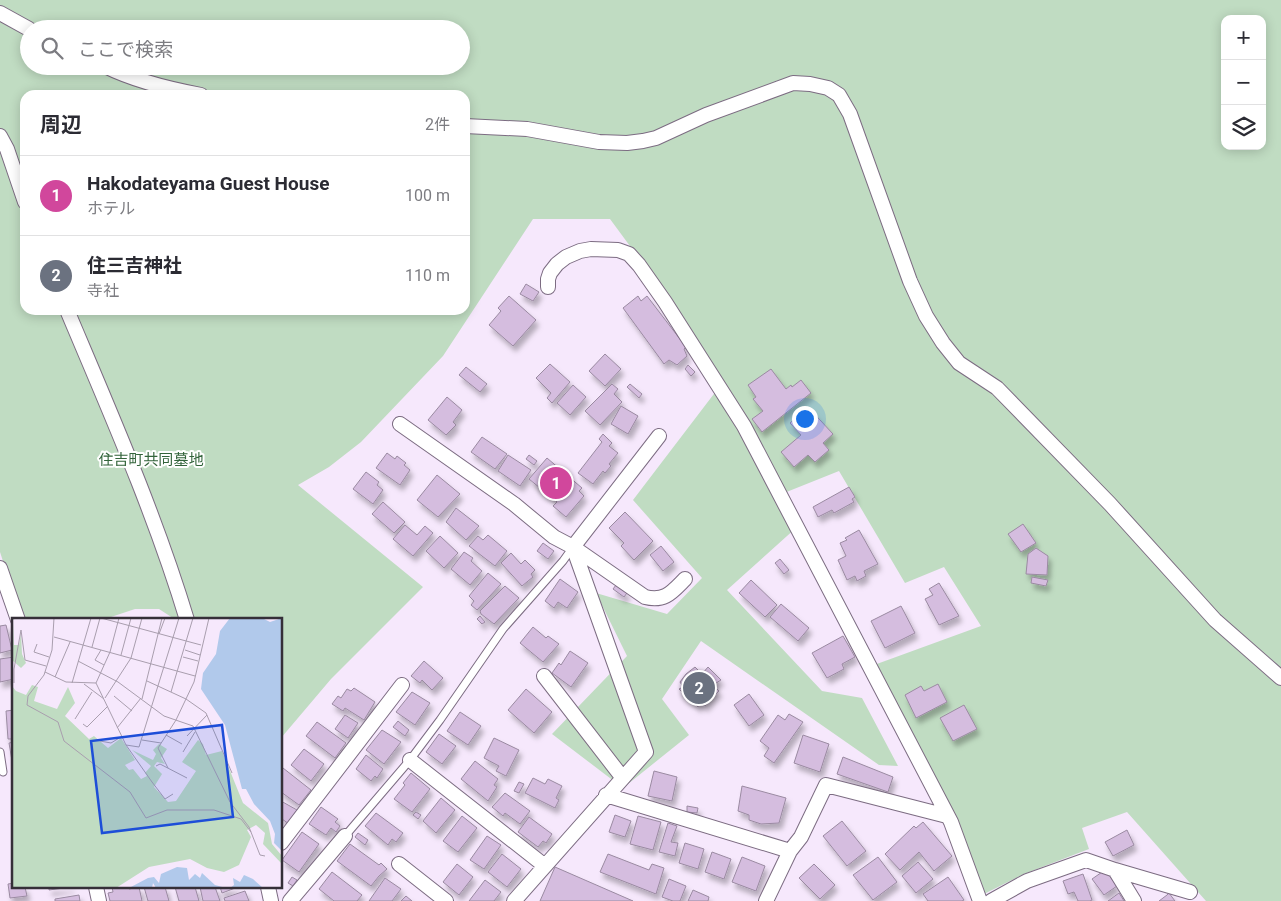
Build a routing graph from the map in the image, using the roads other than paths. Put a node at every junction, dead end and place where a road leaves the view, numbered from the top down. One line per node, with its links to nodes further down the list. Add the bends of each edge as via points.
1 (0, 13): 2 (street)
2 (20, 24)
3 (128, 75): 4 (street)
4 (178, 90)
5 (470, 126): 18 (street, via 527,129 599,142 627,143 656,138 706,115 793,83 828,88 839,95 855,127 910,281 943,343 959,363 998,388 1110,504 1215,620)
6 (0, 136): 7 (street)
7 (20, 187)
8 (548, 287): 25 (street, via 550,273 557,264 580,251 618,250 629,254 639,264 744,426)
9 (69, 315): 16 (street, via 132,464)
10 (400, 424): 12 (street, via 514,504 554,538)
11 (659, 436): 12 (street)
12 (573, 547): 14 (street, via 654,600 669,595); 21 (lane, via 503,629); 23 (street, via 646,752)
13 (0, 568): 15 (street)
14 (685, 579)
15 (17, 618)
16 (186, 618)
17 (544, 676): 23 (street)
18 (1281, 678)
19 (402, 686): 27 (street)
20 (0, 752): 22 (lane)
21 (410, 760): 26 (lane); 30 (street)
22 (3, 772)
23 (622, 777): 24 (street)
24 (606, 795): 28 (street); 30 (street)
25 (947, 816): 28 (street, via 826,785 801,837); 41 (street)
26 (346, 836): 37 (street)
27 (282, 842)
28 (790, 851): 40 (street)
29 (398, 864): 38 (street)
30 (545, 866): 39 (street)
31 (1115, 870): 34 (street); 42 (street, via 1086,860 1027,881); 43 (street)
32 (96, 888): 35 (street)
33 (268, 888): 36 (street)
34 (1190, 892)
35 (99, 901)
36 (271, 901)
37 (290, 901)
38 (446, 901)
39 (514, 901)
40 (766, 901)
41 (980, 901)
42 (991, 901)
43 (1134, 901)

